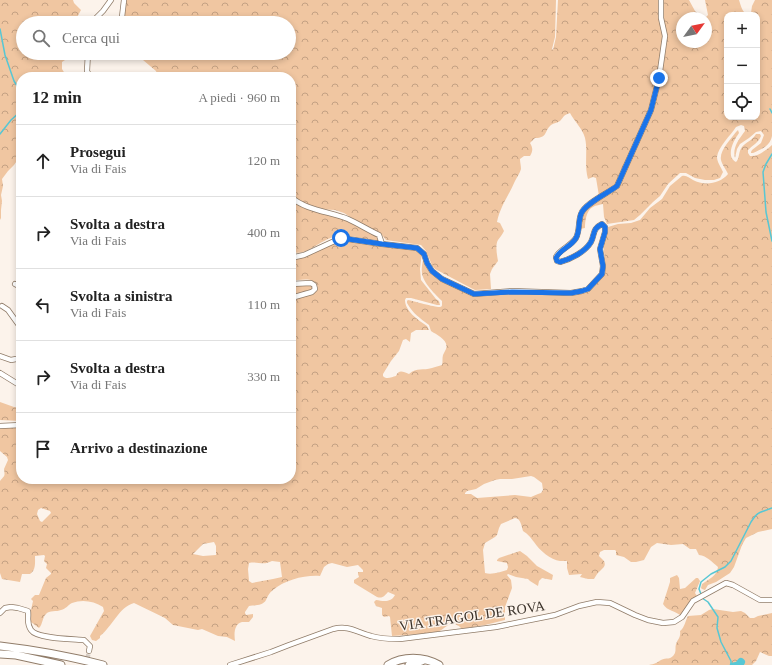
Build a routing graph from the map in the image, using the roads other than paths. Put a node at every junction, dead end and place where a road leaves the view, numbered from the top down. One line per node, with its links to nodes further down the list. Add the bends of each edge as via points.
1 (111, 0): 4 (street)
2 (124, 0): 5 (street)
3 (661, 0): 9 (street, via 665,36 651,110 617,186 588,205 581,213 575,239 569,247 558,253 556,258 560,262 583,252 591,242 597,226 602,224 605,232 600,249 602,274 588,289 571,293 474,294 442,279 432,271 424,254 417,248)
4 (99, 16)
5 (122, 16)
6 (88, 60): 7 (street)
7 (88, 72)
8 (296, 201): 9 (street, via 313,209 348,219 379,235)
9 (382, 244): 10 (street, via 341,238)
10 (296, 257)
11 (296, 284): 12 (street, via 311,283 315,289)
12 (296, 297)
13 (2, 306): 14 (street)
14 (16, 321)
15 (0, 356): 16 (street)
16 (16, 359)
17 (0, 373): 18 (street)
18 (16, 383)
19 (16, 425): 20 (street)
20 (0, 426)
21 (772, 600): 29 (street, VIA TRAGOL DE ROVA, via 760,600 726,583 693,600 682,617 674,622 648,620 610,603 597,602 555,615 496,627 400,638 384,639 341,627)
22 (0, 613): 24 (street, via 11,607 28,611 27,621 35,634 84,640 90,646)
23 (0, 646): 28 (highway)
24 (90, 651)
25 (0, 654): 27 (highway)
26 (426, 660): 30 (highway, via 402,659); 31 (highway); 32 (highway); 33 (highway)
27 (61, 665)
28 (103, 665)
29 (230, 665)
30 (388, 665)
31 (409, 665)
32 (417, 665)
33 (439, 665)

